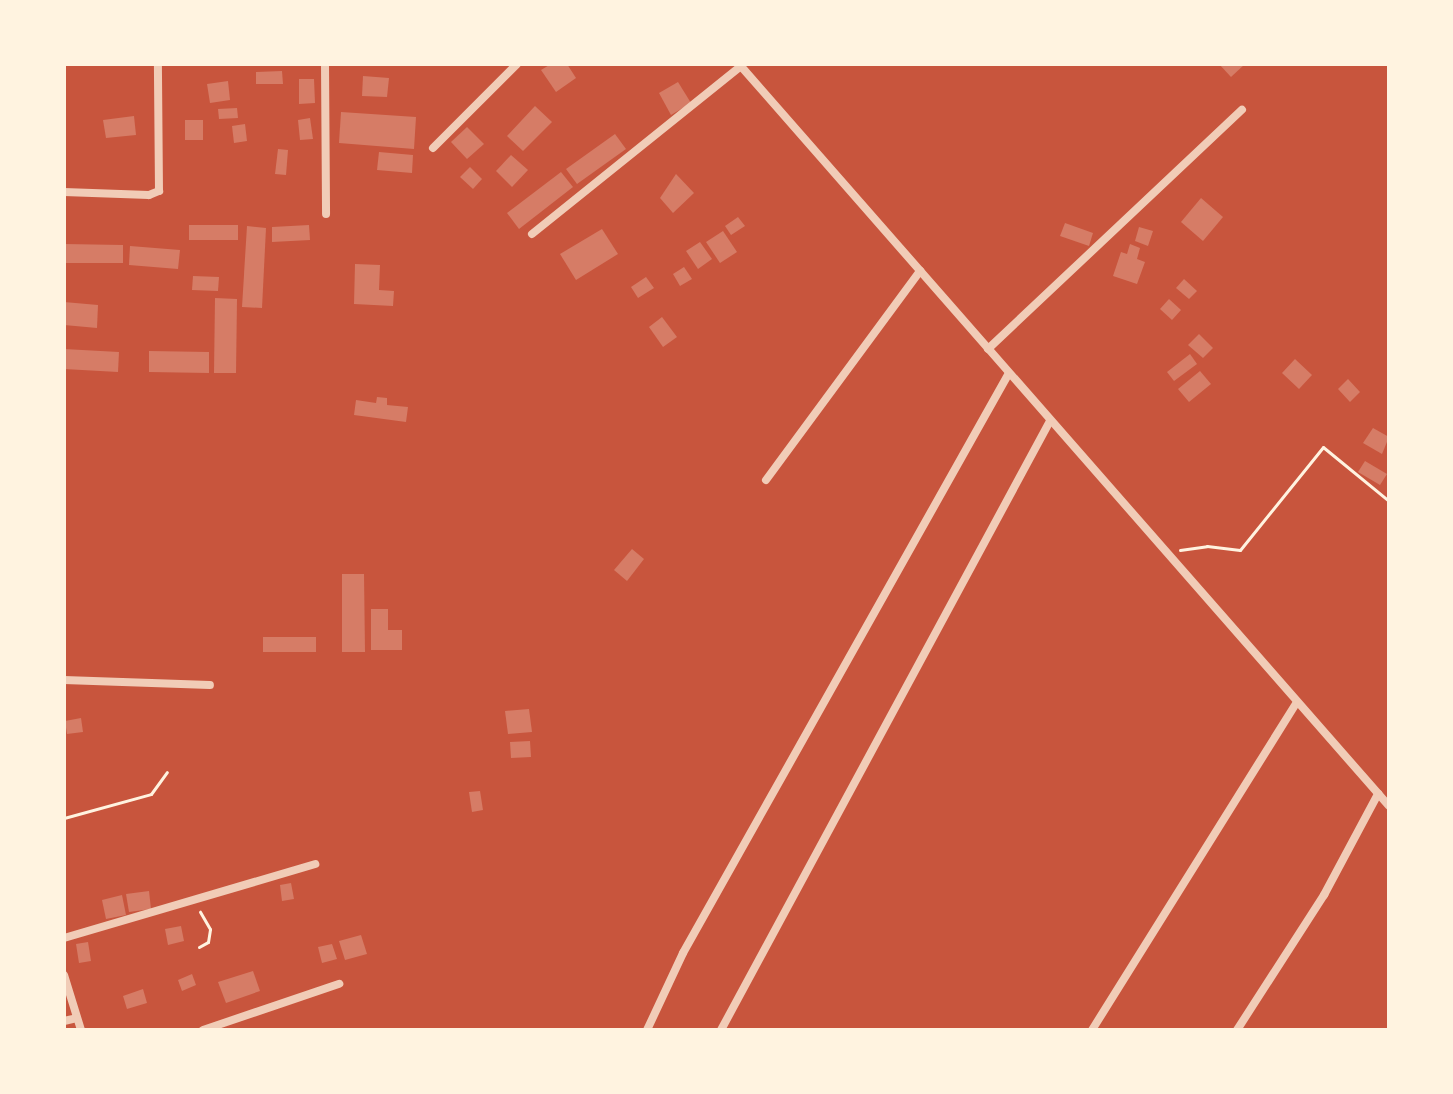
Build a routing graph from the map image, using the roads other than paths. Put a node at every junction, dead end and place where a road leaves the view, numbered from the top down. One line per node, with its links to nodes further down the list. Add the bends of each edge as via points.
1 (158, 64): 7 (street, via 159,191)
2 (325, 64): 8 (street)
3 (517, 64): 6 (street)
4 (740, 65): 9 (street); 10 (street)
5 (1242, 110): 11 (street)
6 (433, 148)
7 (64, 192)
8 (326, 214)
9 (532, 234)
10 (920, 271): 11 (street); 14 (street)
11 (988, 349): 12 (street)
12 (1009, 373): 13 (street); 28 (street, via 683,953)
13 (1050, 421): 17 (street); 29 (street)
14 (766, 480)
15 (64, 680): 16 (street)
16 (210, 685)
17 (1296, 704): 18 (street); 30 (street)
18 (1378, 794): 19 (street); 31 (street, via 1324,895)
19 (1389, 806)
20 (315, 864): 21 (street)
21 (64, 938)
22 (64, 975): 24 (street)
23 (339, 984): 27 (street)
24 (77, 1018): 25 (street); 26 (street)
25 (64, 1021)
26 (81, 1030)
27 (203, 1030)
28 (647, 1030)
29 (721, 1030)
30 (1092, 1030)
31 (1237, 1030)

